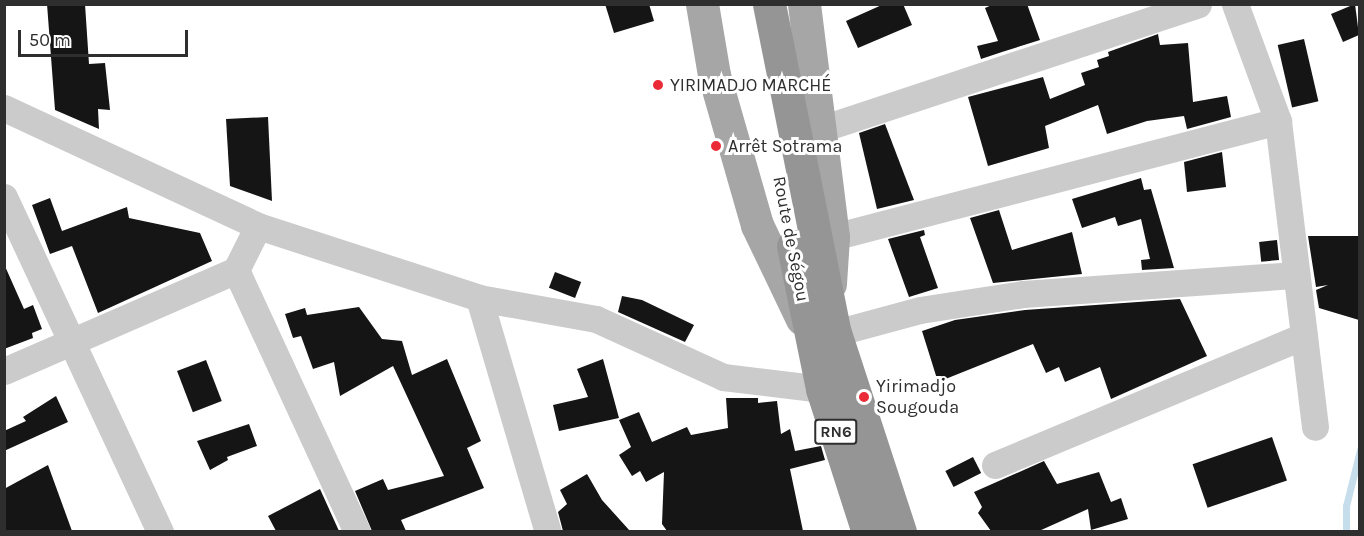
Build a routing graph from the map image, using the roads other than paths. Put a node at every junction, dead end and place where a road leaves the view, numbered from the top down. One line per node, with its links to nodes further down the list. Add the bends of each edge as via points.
1 (702, 4): 16 (main road, Route de Ségou, via 714,75 757,225)
2 (746, 4): 12 (highway, Route de Ségou / RN6)
3 (769, 4): 12 (highway, Route de Ségou / RN6)
4 (804, 4): 9 (main road, Route de Ségou)
5 (1198, 4): 9 (street)
6 (1235, 4): 8 (street)
7 (4, 108): 11 (street)
8 (1278, 121): 12 (street); 14 (street)
9 (821, 129): 12 (main road, Route de Ségou)
10 (4, 197): 18 (street)
11 (258, 226): 13 (street); 15 (street)
12 (816, 256): 16 (highway, Route de Ségou / RN6); 16 (main road, Route de Ségou)
13 (236, 270): 18 (street); 24 (street)
14 (1296, 275): 16 (street, via 1023,294); 17 (street)
15 (479, 298): 20 (street, via 596,319 723,376); 25 (street)
16 (824, 324): 20 (highway, Route de Ségou / RN6); 27 (highway, Route de Ségou / RN6)
17 (1304, 336): 21 (street); 22 (street)
18 (71, 344): 19 (street); 23 (street)
19 (4, 371)
20 (822, 389): 26 (highway, Route de Ségou / RN6)
21 (1315, 427)
22 (995, 465)
23 (160, 531)
24 (357, 531)
25 (548, 531)
26 (868, 531)
27 (900, 531)

